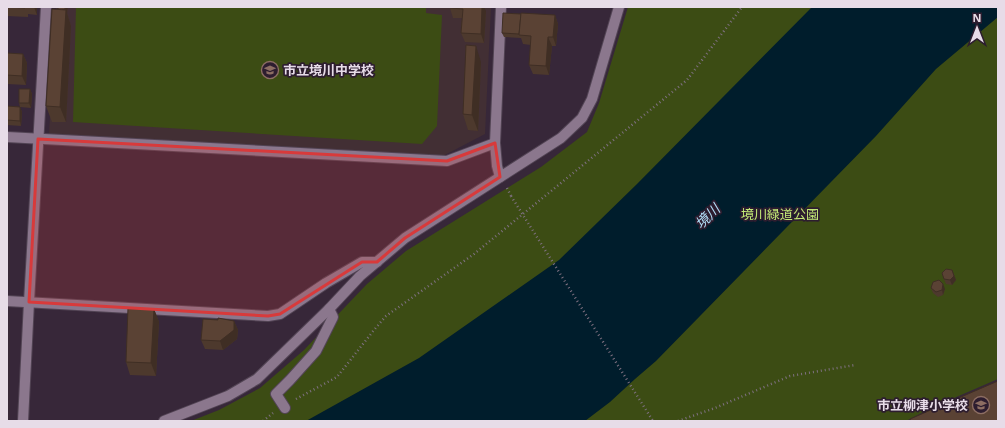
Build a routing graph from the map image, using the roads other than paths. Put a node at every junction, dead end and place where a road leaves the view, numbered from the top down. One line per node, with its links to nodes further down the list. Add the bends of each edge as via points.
1 (46, 7): 5 (street)
2 (501, 7): 6 (street)
3 (619, 7): 7 (street, via 592,99 582,118 561,138)
4 (7, 137): 5 (street)
5 (38, 139): 6 (street, via 447,161); 10 (street)
6 (495, 143): 7 (street, via 496,166)
7 (500, 177): 8 (street, via 405,238)
8 (377, 262): 10 (street, via 362,262 280,314 268,316); 11 (street)
9 (7, 301): 10 (street)
10 (29, 302): 13 (street)
11 (329, 309): 12 (street, via 332,317 316,350 276,394); 14 (street, via 257,379 228,396)
12 (284, 407)
13 (23, 421)
14 (164, 421)

